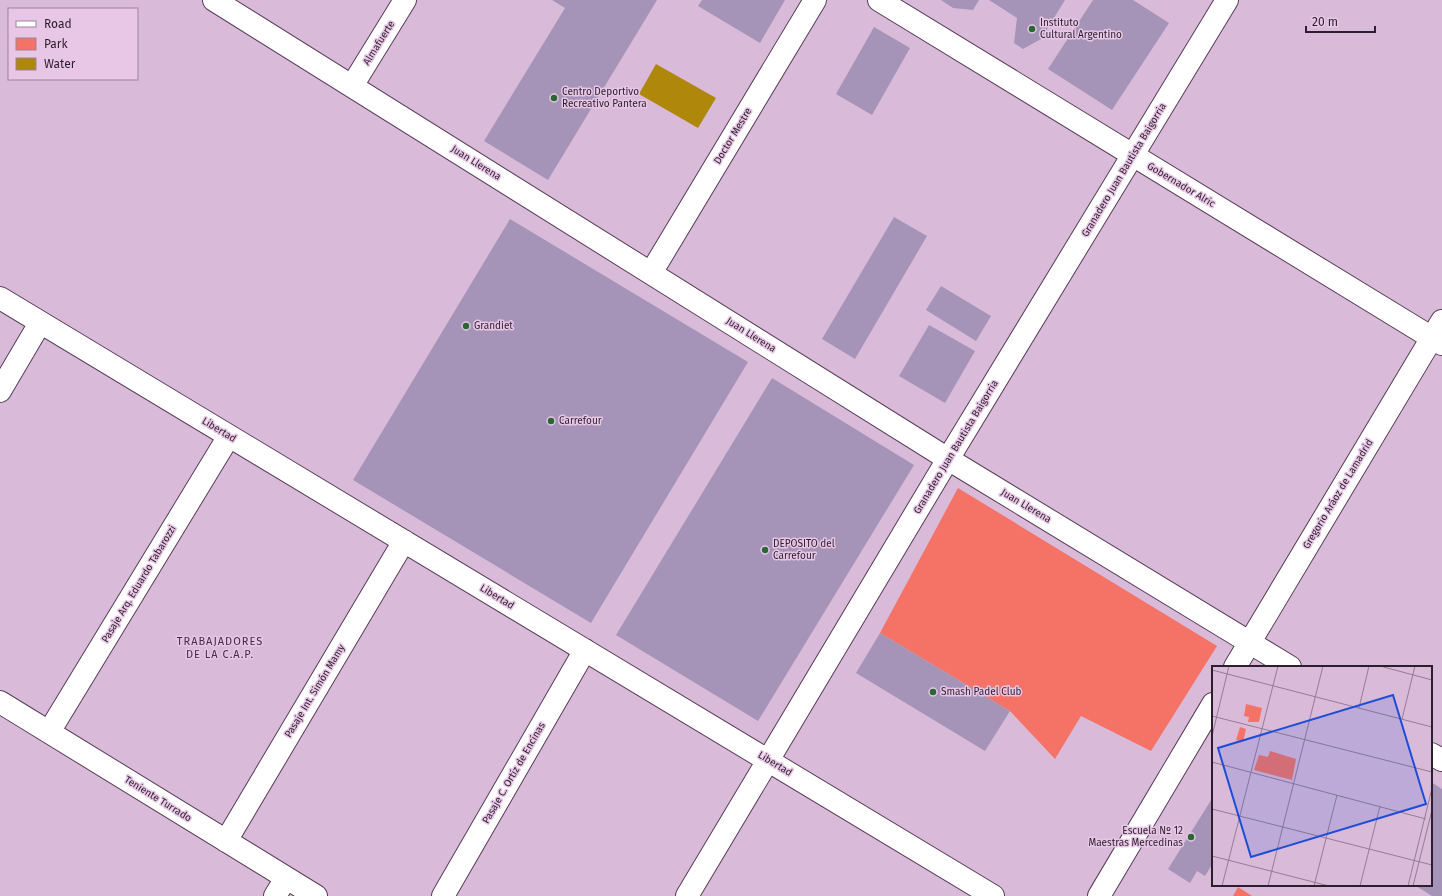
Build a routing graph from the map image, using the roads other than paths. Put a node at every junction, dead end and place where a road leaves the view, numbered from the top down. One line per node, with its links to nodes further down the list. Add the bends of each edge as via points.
1 (214, 0): 6 (street, Juan Llerena)
2 (405, 0): 6 (street, Almafuerte)
3 (815, 0): 8 (street, Doctor Mestre)
4 (879, 0): 7 (street, Gobernador Alric)
5 (1227, 0): 7 (street, Granadero Juan Bautista Baigorria)
6 (352, 86): 8 (street, Juan Llerena)
7 (1133, 155): 11 (street, Gobernador Alric); 14 (street, Granadero Juan Bautista Baigorria)
8 (651, 273): 14 (street, Juan Llerena)
9 (0, 298): 10 (street, Libertad)
10 (40, 323): 12 (street); 13 (street, Libertad)
11 (1438, 334): 16 (street, Gregorio Aráoz de Lamadrid)
12 (0, 391)
13 (229, 436): 15 (street, Libertad); 22 (street, Pasaje Arq. Eduardo Tabarozzi)
14 (948, 458): 16 (street, Juan Llerena); 24 (street, Granadero Juan Bautista Baigorria)
15 (404, 541): 17 (street, Libertad); 26 (street, Pasaje Int. Simón Mamy)
16 (1249, 642): 18 (street, Gregorio Aráoz de Lamadrid); 19 (street, Juan Llerena)
17 (585, 650): 24 (street, Libertad); 30 (street, Pasaje C. Ortíz de Encínas)
18 (1236, 666)
19 (1288, 666)
20 (0, 702): 22 (street, Teniente Turrado)
21 (1212, 706): 33 (street)
22 (49, 732): 26 (street, Teniente Turrado)
23 (1432, 755): 25 (street)
24 (768, 760): 31 (street, Granadero Juan Bautista Baigorria); 32 (street, Libertad)
25 (1442, 760)
26 (226, 841): 27 (street, Teniente Turrado)
27 (286, 878): 28 (street); 29 (street, Teniente Turrado)
28 (275, 896)
29 (316, 896)
30 (442, 896)
31 (687, 896)
32 (993, 896)
33 (1099, 896)

